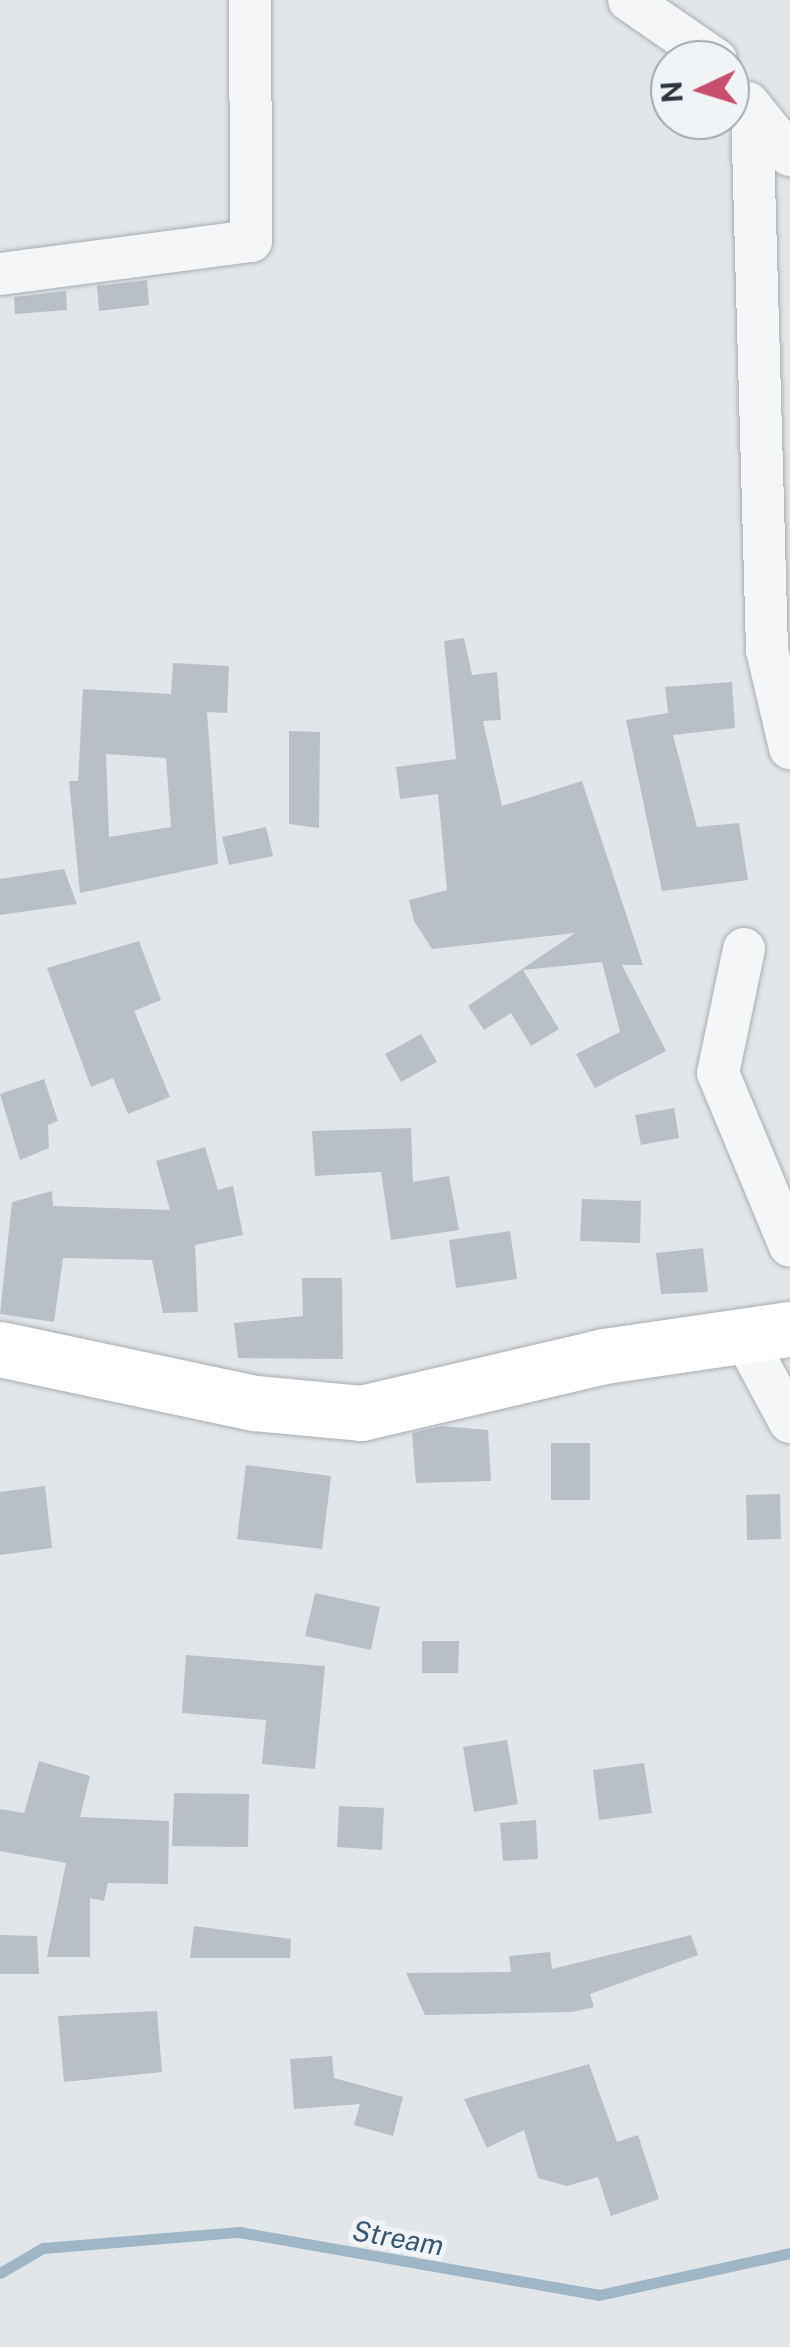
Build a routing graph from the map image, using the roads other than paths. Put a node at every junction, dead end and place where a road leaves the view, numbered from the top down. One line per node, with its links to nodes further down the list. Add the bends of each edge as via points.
1 (250, 0): 7 (street, via 250,241)
2 (629, 0): 3 (street)
3 (687, 40)
4 (750, 105): 6 (street)
5 (743, 140): 8 (street, via 767,650)
6 (790, 154)
7 (0, 274)
8 (790, 748)
9 (744, 949): 10 (street, via 718,1072)
10 (790, 1246)
11 (766, 1331): 12 (street, via 360,1413 255,1403); 13 (street)
12 (0, 1349)
13 (790, 1422)

